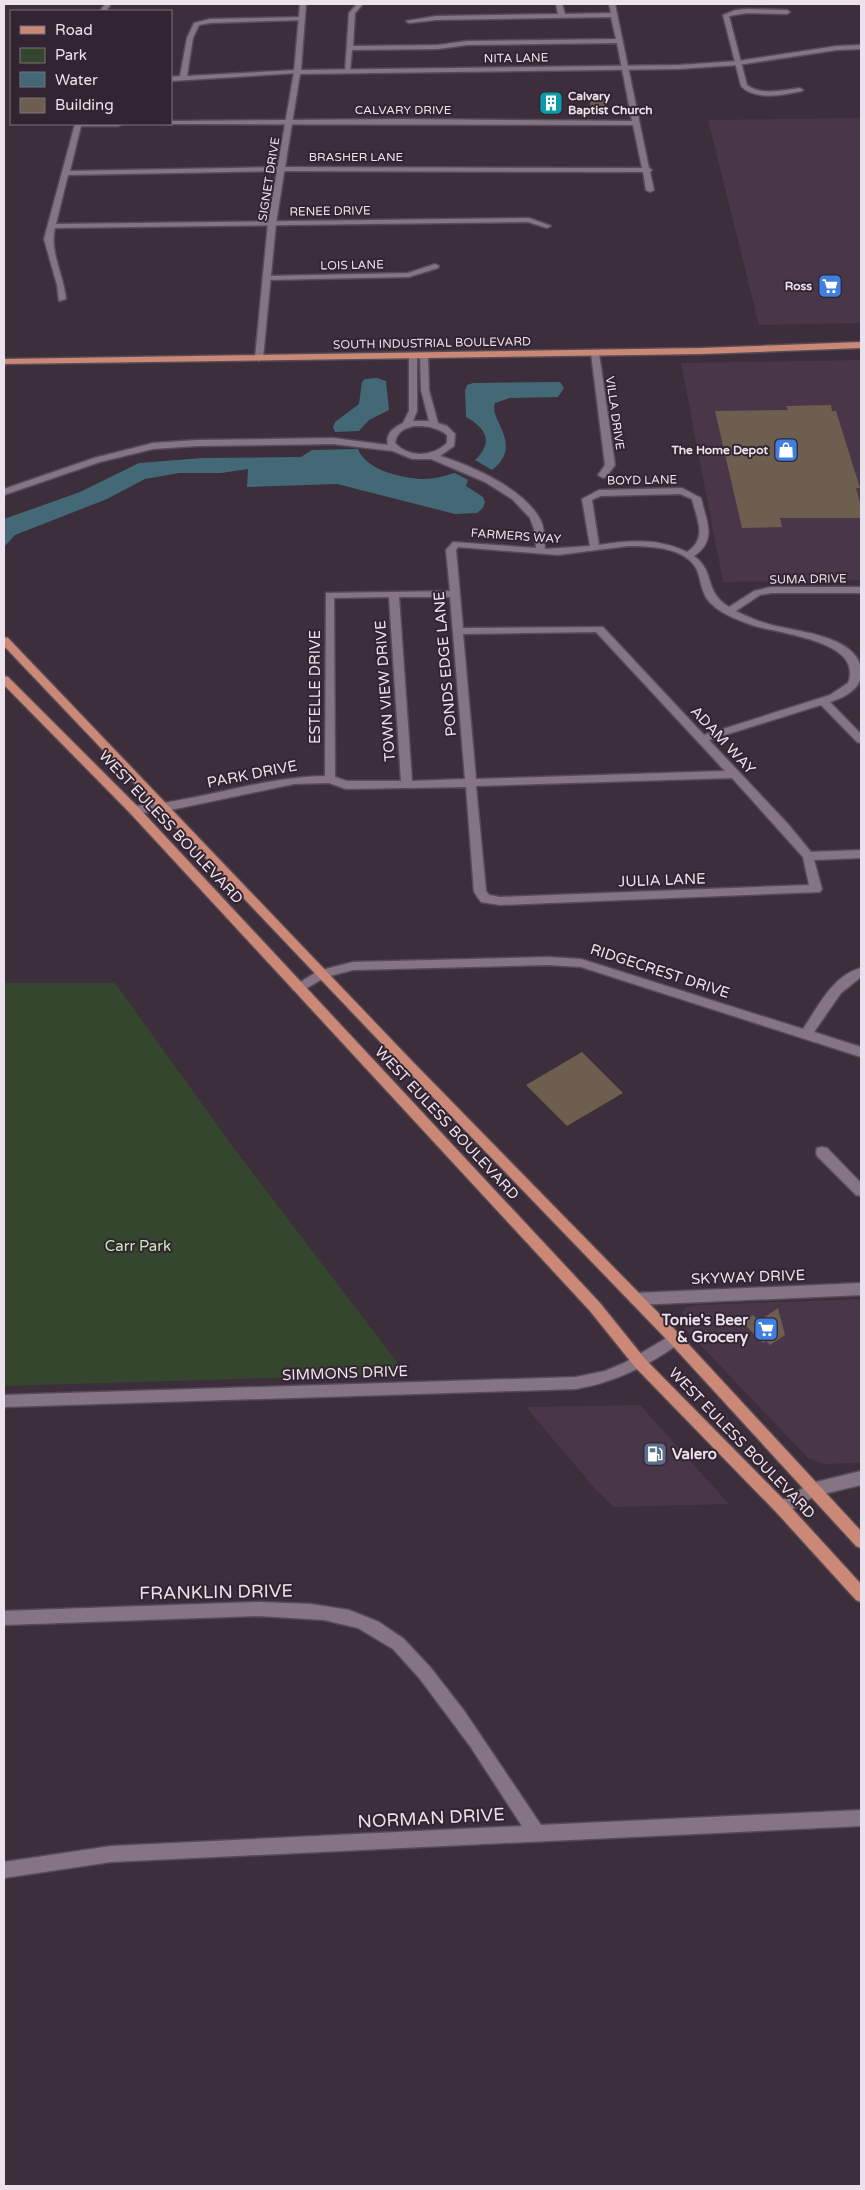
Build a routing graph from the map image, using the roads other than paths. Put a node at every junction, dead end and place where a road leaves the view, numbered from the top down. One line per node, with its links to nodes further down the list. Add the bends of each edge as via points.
1 (303, 4): 8 (street, SIGNET DRIVE)
2 (360, 4): 12 (street, via 352,13)
3 (559, 4): 7 (street)
4 (612, 4): 6 (street)
5 (787, 12): 13 (street, via 747,11 726,16)
6 (614, 15): 7 (street); 10 (street)
7 (562, 17): 9 (street, via 436,18)
8 (303, 19): 16 (street, SIGNET DRIVE); 18 (street, via 196,24 190,38)
9 (409, 22)
10 (619, 41): 12 (street); 14 (street)
11 (860, 47): 13 (street, NITA LANE)
12 (350, 48): 15 (street)
13 (738, 63): 14 (street, NITA LANE); 19 (street, via 744,86 751,92)
14 (624, 68): 15 (street, NITA LANE); 22 (street)
15 (347, 71): 16 (street, NITA LANE)
16 (297, 72): 18 (street, NITA LANE); 20 (street, SIGNET DRIVE)
17 (172, 79): 18 (street, NITA LANE)
18 (183, 79)
19 (800, 90)
20 (290, 121): 21 (street, CALVARY DRIVE); 22 (street, CALVARY DRIVE); 24 (street, SIGNET DRIVE)
21 (172, 123)
22 (635, 123): 25 (street)
23 (78, 125): 26 (street)
24 (282, 169): 25 (street, BRASHER LANE); 26 (street, BRASHER LANE); 28 (street, SIGNET DRIVE)
25 (648, 170): 27 (street)
26 (65, 173): 29 (street)
27 (650, 190)
28 (272, 223): 29 (street, RENEE DRIVE); 30 (street, RENEE DRIVE, via 529,220); 32 (street, SIGNET DRIVE)
29 (52, 226): 33 (street, via 48,239)
30 (547, 226)
31 (435, 266): 32 (street, LOIS LANE, via 409,275)
32 (268, 278): 38 (street, SIGNET DRIVE)
33 (62, 299)
34 (861, 345): 35 (main road, SOUTH INDUSTRIAL BOULEVARD)
35 (594, 353): 37 (main road, SOUTH INDUSTRIAL BOULEVARD); 47 (street, VILLA DRIVE, via 610,465)
36 (413, 356): 37 (main road, SOUTH INDUSTRIAL BOULEVARD); 38 (main road, SOUTH INDUSTRIAL BOULEVARD); 41 (street, via 413,411)
37 (424, 356): 40 (street, via 425,390)
38 (259, 358): 39 (main road, SOUTH INDUSTRIAL BOULEVARD)
39 (4, 362)
40 (434, 424): 41 (street); 44 (street, via 451,434)
41 (406, 425): 42 (street)
42 (394, 432): 43 (street); 45 (street, via 391,443)
43 (333, 440): 45 (street); 49 (street, via 176,443 124,451)
44 (451, 444): 46 (street); 48 (street, via 460,458)
45 (394, 448): 46 (street, via 414,456)
46 (432, 456): 48 (street)
47 (603, 475)
48 (484, 477): 52 (street, via 525,504 536,518)
49 (4, 492)
50 (456, 544): 52 (street, FARMERS WAY); 55 (street, PONDS EDGE LANE, via 451,550)
51 (595, 548): 52 (street, FARMERS WAY, via 569,552); 53 (street, FARMERS WAY, via 646,543); 53 (street, BOYD LANE, via 587,499 592,495 688,492 696,498 705,540)
52 (541, 551)
53 (687, 556): 57 (street, FARMERS WAY, via 701,568 710,598)
54 (861, 590): 57 (street, SUMA DRIVE, via 771,590)
55 (454, 594): 56 (street); 58 (street, PONDS EDGE LANE)
56 (394, 596): 66 (street, ESTELLE DRIVE, via 330,595); 68 (street, TOWN VIEW DRIVE)
57 (730, 611): 60 (street, FARMERS WAY, via 764,627 836,644 848,652)
58 (457, 631): 64 (street, ADAM WAY, via 599,629); 67 (street, PONDS EDGE LANE)
59 (4, 640): 69 (main road, WEST EULESS BOULEVARD)
60 (859, 669): 62 (street, via 855,682 847,691)
61 (4, 679): 70 (main road, WEST EULESS BOULEVARD)
62 (823, 700): 63 (street); 64 (street)
63 (859, 736)
64 (702, 739): 65 (street, ADAM WAY)
65 (734, 774): 67 (street, PARK DRIVE); 72 (street, ADAM WAY)
66 (330, 779): 68 (street, PARK DRIVE, via 346,784); 69 (street, PARK DRIVE, via 276,782)
67 (472, 783): 68 (street, PARK DRIVE); 73 (street, PONDS EDGE LANE)
68 (406, 785)
69 (161, 808): 70 (street, PARK DRIVE); 75 (main road, WEST EULESS BOULEVARD)
70 (134, 810): 76 (main road, WEST EULESS BOULEVARD)
71 (861, 854): 72 (street)
72 (808, 856): 73 (street, JULIA LANE, via 816,889 500,901 485,899)
73 (480, 892)
74 (861, 972): 77 (street, via 835,992)
75 (322, 974): 76 (street, RIDGECREST DRIVE); 77 (street, RIDGECREST DRIVE, via 353,966 581,963); 82 (main road, WEST EULESS BOULEVARD)
76 (298, 989): 84 (main road, WEST EULESS BOULEVARD, via 595,1307)
77 (806, 1034): 78 (street, RIDGECREST DRIVE)
78 (861, 1052)
79 (822, 1152): 80 (street)
80 (861, 1191)
81 (861, 1289): 82 (street, SKYWAY DRIVE)
82 (636, 1299): 83 (main road, WEST EULESS BOULEVARD)
83 (675, 1338): 84 (street, SIMMONS DRIVE); 87 (main road, WEST EULESS BOULEVARD)
84 (640, 1363): 85 (street, SIMMONS DRIVE, via 621,1372 576,1383); 88 (main road, WEST EULESS BOULEVARD)
85 (4, 1401)
86 (861, 1478): 87 (street)
87 (812, 1490): 88 (street); 89 (main road, WEST EULESS BOULEVARD)
88 (782, 1508): 90 (main road, WEST EULESS BOULEVARD)
89 (861, 1541)
90 (861, 1595)
91 (4, 1618): 93 (street, FRANKLIN DRIVE, via 259,1609 294,1610 360,1622 407,1652 458,1716)
92 (861, 1818): 93 (street, NORMAN DRIVE)
93 (536, 1833): 94 (street, NORMAN DRIVE, via 111,1854)
94 (4, 1870)

